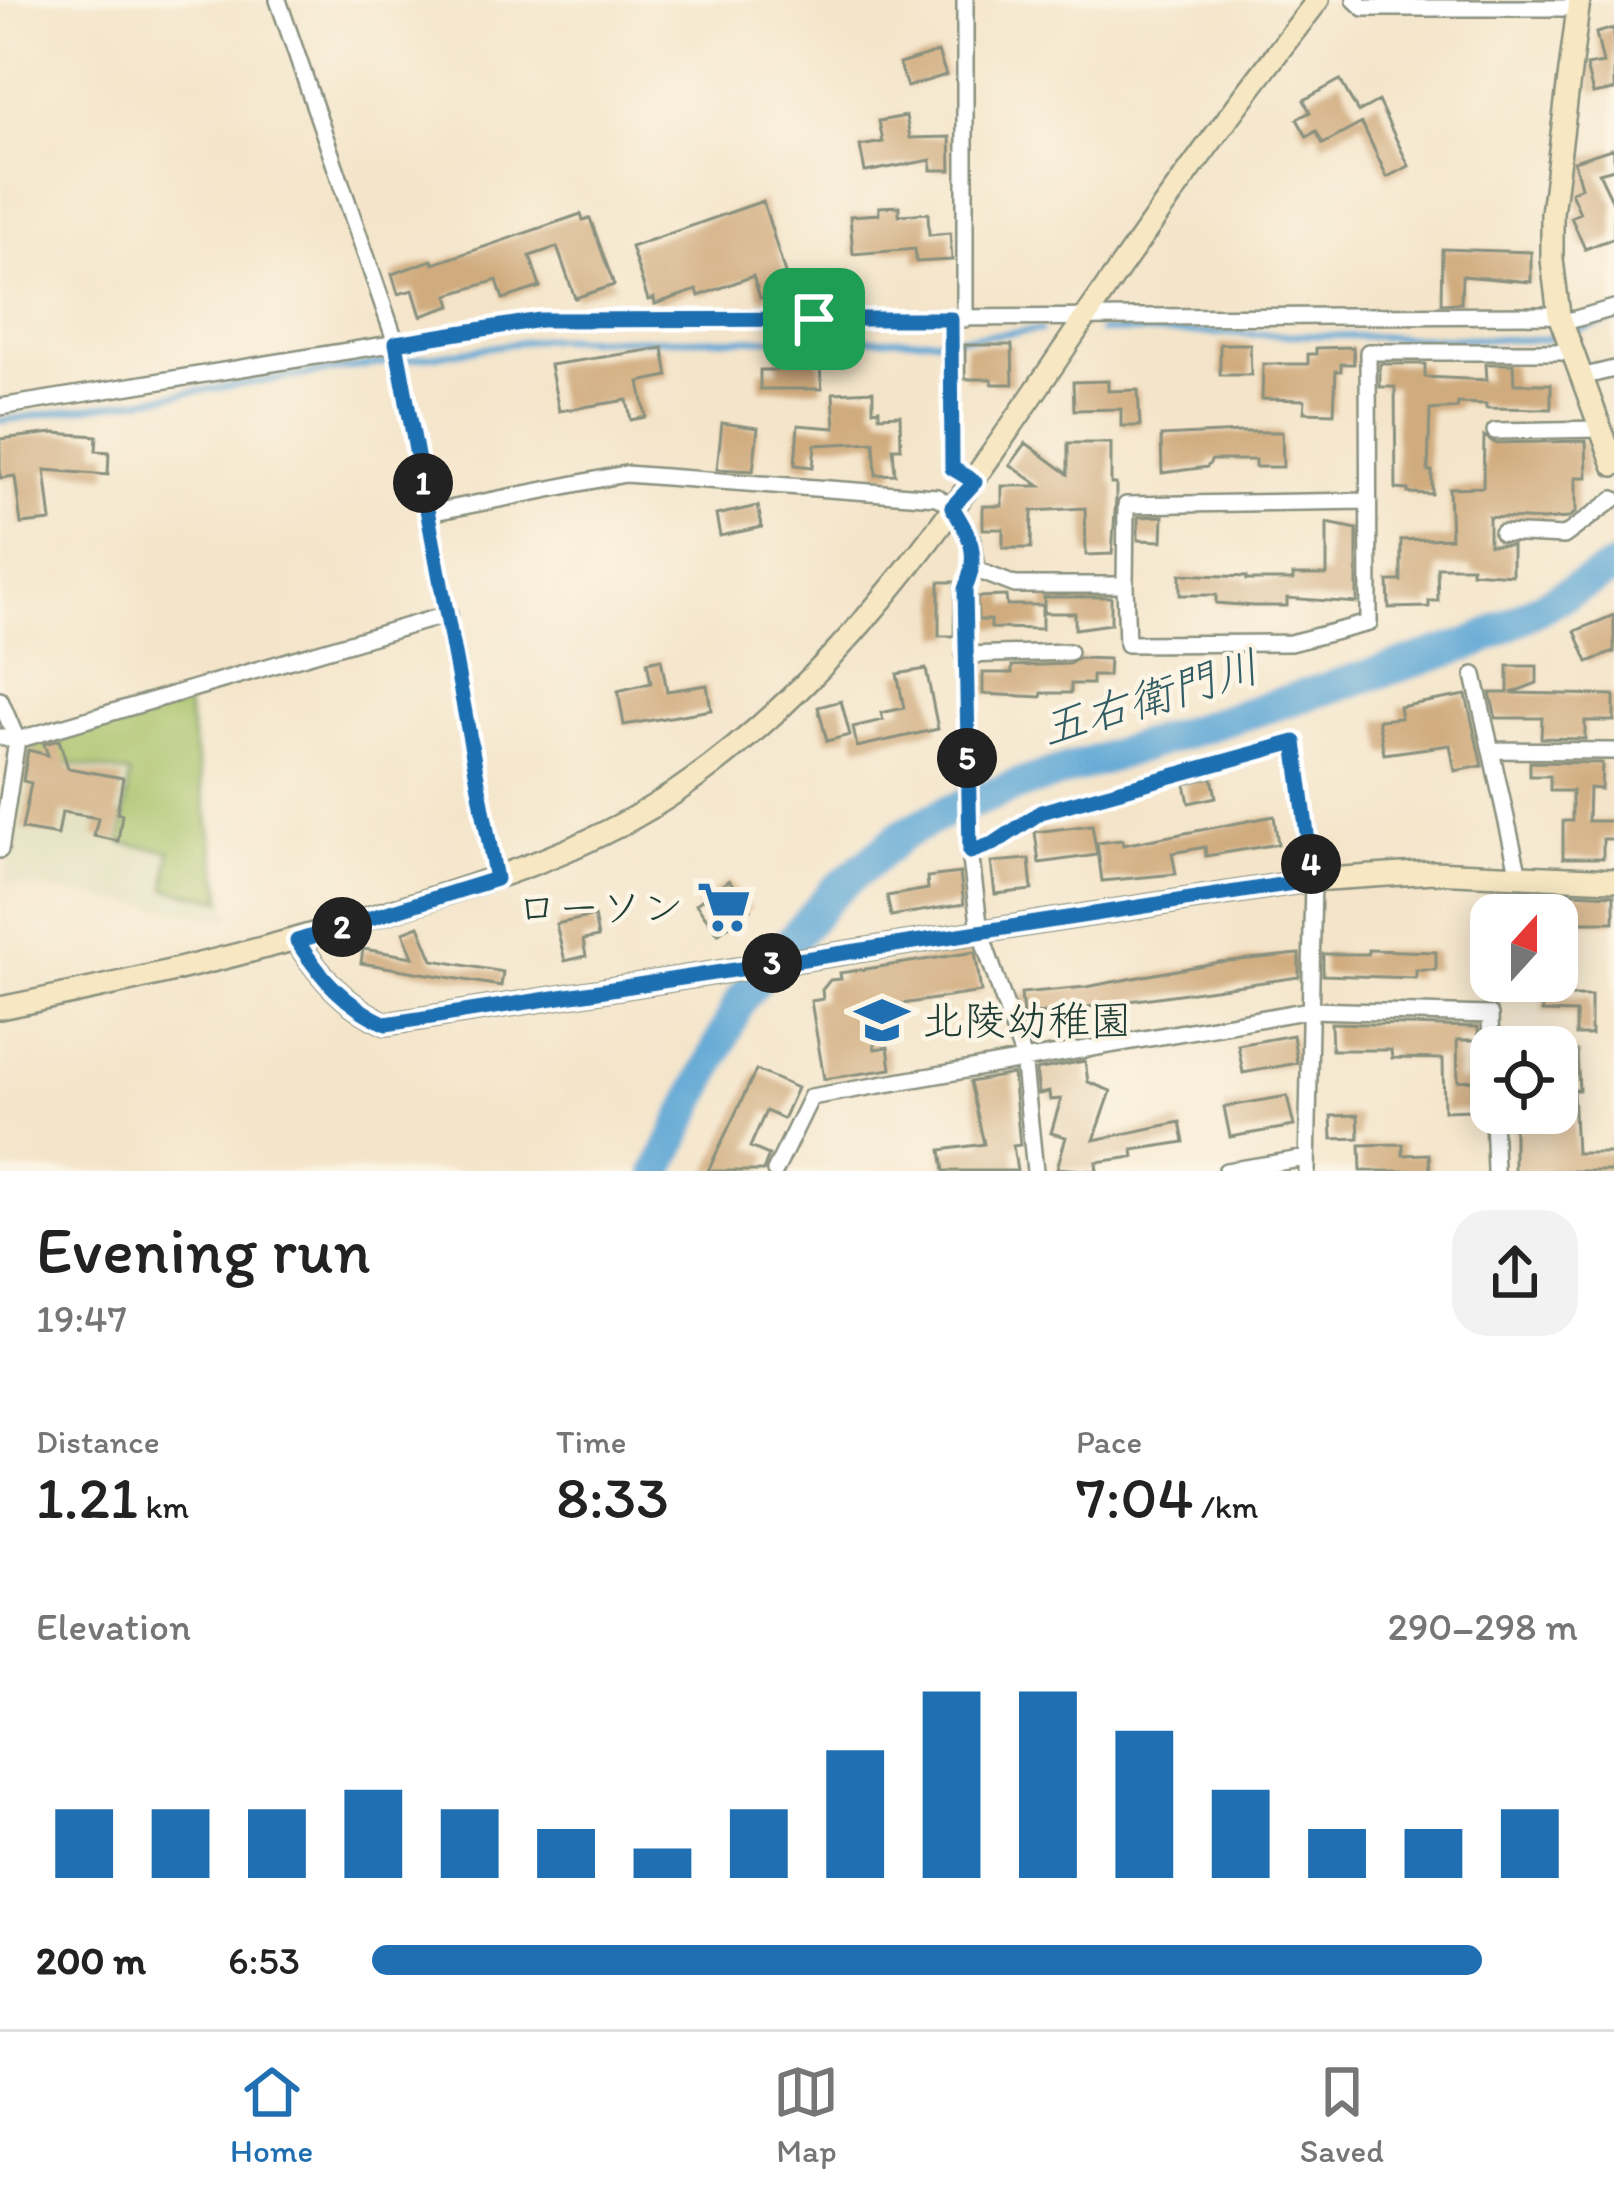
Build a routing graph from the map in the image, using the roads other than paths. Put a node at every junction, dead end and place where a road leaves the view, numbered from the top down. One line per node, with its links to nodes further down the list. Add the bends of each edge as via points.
1 (278, 0): 10 (street)
2 (965, 0): 8 (street)
3 (1318, 0): 7 (street)
4 (1355, 0): 5 (street, via 1364,8)
5 (1579, 4): 9 (street, via 1552,213)
6 (1614, 308): 9 (street)
7 (1085, 318): 8 (street); 9 (street); 18 (street)
8 (958, 319): 10 (street, via 540,320); 18 (street, via 952,468)
9 (1560, 319): 11 (street)
10 (396, 343): 14 (street); 22 (street)
11 (1571, 352): 13 (street); 20 (street, via 1368,352)
12 (1614, 369): 13 (street)
13 (1580, 377): 15 (street)
14 (0, 407)
15 (1600, 429): 16 (street); 17 (street)
16 (1495, 431)
17 (1614, 465)
18 (975, 482): 21 (street)
19 (1614, 499): 23 (street, via 1564,536)
20 (1368, 501): 25 (street, via 1126,505); 25 (street, via 1369,623 1290,643 1127,644)
21 (952, 507): 22 (street, via 937,497 625,474); 24 (street, via 972,539); 37 (street, via 839,652 744,741 654,804)
22 (429, 513): 26 (street)
23 (1502, 533)
24 (974, 569): 25 (street, via 1016,585); 28 (street, via 965,589)
25 (1125, 584)
26 (449, 614): 31 (street); 37 (street)
27 (1069, 652): 28 (street)
28 (964, 655): 35 (street)
29 (1474, 675): 32 (street)
30 (0, 700): 31 (street)
31 (8, 738): 34 (street)
32 (1491, 750): 33 (street); 36 (street)
33 (1614, 751)
34 (0, 850)
35 (970, 852): 38 (street, via 1041,812 1295,742); 40 (street)
36 (1519, 876): 38 (street); 39 (street)
37 (496, 879): 41 (street)
38 (1313, 880): 40 (street); 43 (street)
39 (1614, 880)
40 (980, 931): 41 (street, via 386,1024 354,1010); 45 (street)
41 (297, 941): 42 (street)
42 (0, 1008)
43 (1310, 1010): 44 (street, via 1490,1015); 45 (street); 47 (street)
44 (1490, 1026)
45 (1023, 1058): 48 (street, via 811,1097); 49 (street)
46 (1494, 1134): 51 (street)
47 (1307, 1164): 50 (street)
48 (775, 1171)
49 (1035, 1171)
50 (1226, 1171)
51 (1495, 1171)

